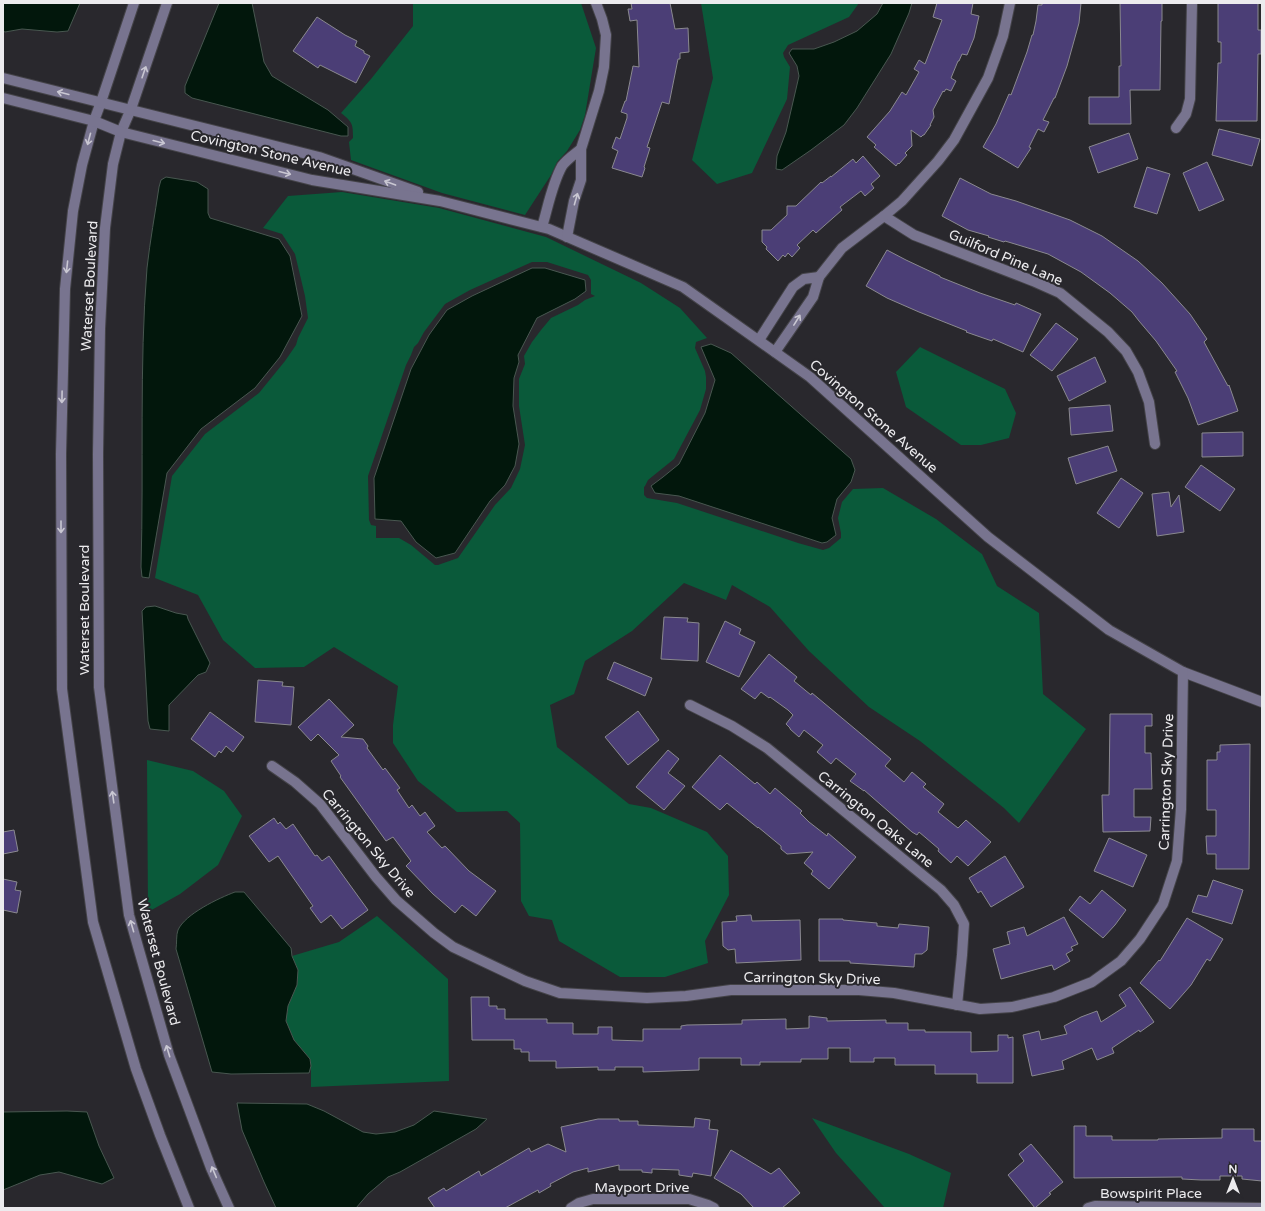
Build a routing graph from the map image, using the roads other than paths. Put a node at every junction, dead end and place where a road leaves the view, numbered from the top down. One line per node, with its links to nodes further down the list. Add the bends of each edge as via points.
1 (134, 3): 8 (street, Waterset Boulevard)
2 (167, 3): 9 (street, Waterset Boulevard, one-way to 2)
3 (596, 3): 13 (street, via 606,35 604,66)
4 (1010, 3): 15 (street, via 1003,36 988,78 954,140 902,201)
5 (1192, 3): 11 (street, via 1190,99 1186,114)
6 (3, 78): 8 (street, one-way to 6)
7 (3, 98): 10 (street)
8 (101, 102): 9 (street, Covington Stone Avenue); 10 (street, Waterset Boulevard)
9 (131, 109): 12 (street, Waterset Boulevard); 14 (street, Covington Stone Avenue, one-way to 9, via 319,157)
10 (94, 121): 12 (street, Covington Stone Avenue); 27 (street, Waterset Boulevard, one-way to 27, via 73,211 65,289 61,454 62,690 93,922 136,1069)
11 (1176, 128)
12 (121, 132): 14 (street, Covington Stone Avenue, one-way to 14, via 312,180); 28 (street, Waterset Boulevard, one-way to 12, via 169,1055 129,915 99,687 100,321 105,228 113,164)
13 (582, 149): 16 (street, via 563,165); 17 (street, one-way to 13, via 574,201 582,180)
14 (440, 201): 16 (street, Covington Stone Avenue)
15 (884, 216): 18 (street, via 842,248); 21 (street, Guilford Pine Lane, via 914,235 1060,293 1108,332 1126,351 1138,372 1149,402)
16 (542, 227): 17 (street, Covington Stone Avenue)
17 (567, 237): 19 (street, Covington Stone Avenue, via 683,287)
18 (819, 276): 19 (street, via 804,279 793,287); 20 (street, one-way to 18, via 813,297)
19 (759, 340): 20 (street, Covington Stone Avenue)
20 (776, 352): 22 (street, Covington Stone Avenue, via 810,377 988,537 1109,630)
21 (1155, 444)
22 (1183, 672): 23 (street, Covington Stone Avenue); 26 (street, Carrington Sky Drive, via 1181,809 1177,861 1163,904 1144,933 1120,961 1092,982 1054,997 1012,1007 980,1009)
23 (1262, 702)
24 (690, 705): 26 (street, Carrington Oaks Lane, via 768,748 941,890 954,905 964,924)
25 (272, 766): 26 (street, Carrington Sky Drive, via 320,804 396,900 434,933 453,948 525,981 560,993 647,998 731,990 859,990 894,993)
26 (957, 1005)
27 (189, 1208)
28 (229, 1208)
29 (571, 1208): 30 (street, Mayport Drive, via 593,1199 689,1199)
30 (714, 1208)
31 (1088, 1208): 32 (street, Bowspirit Place)
32 (1262, 1208)

